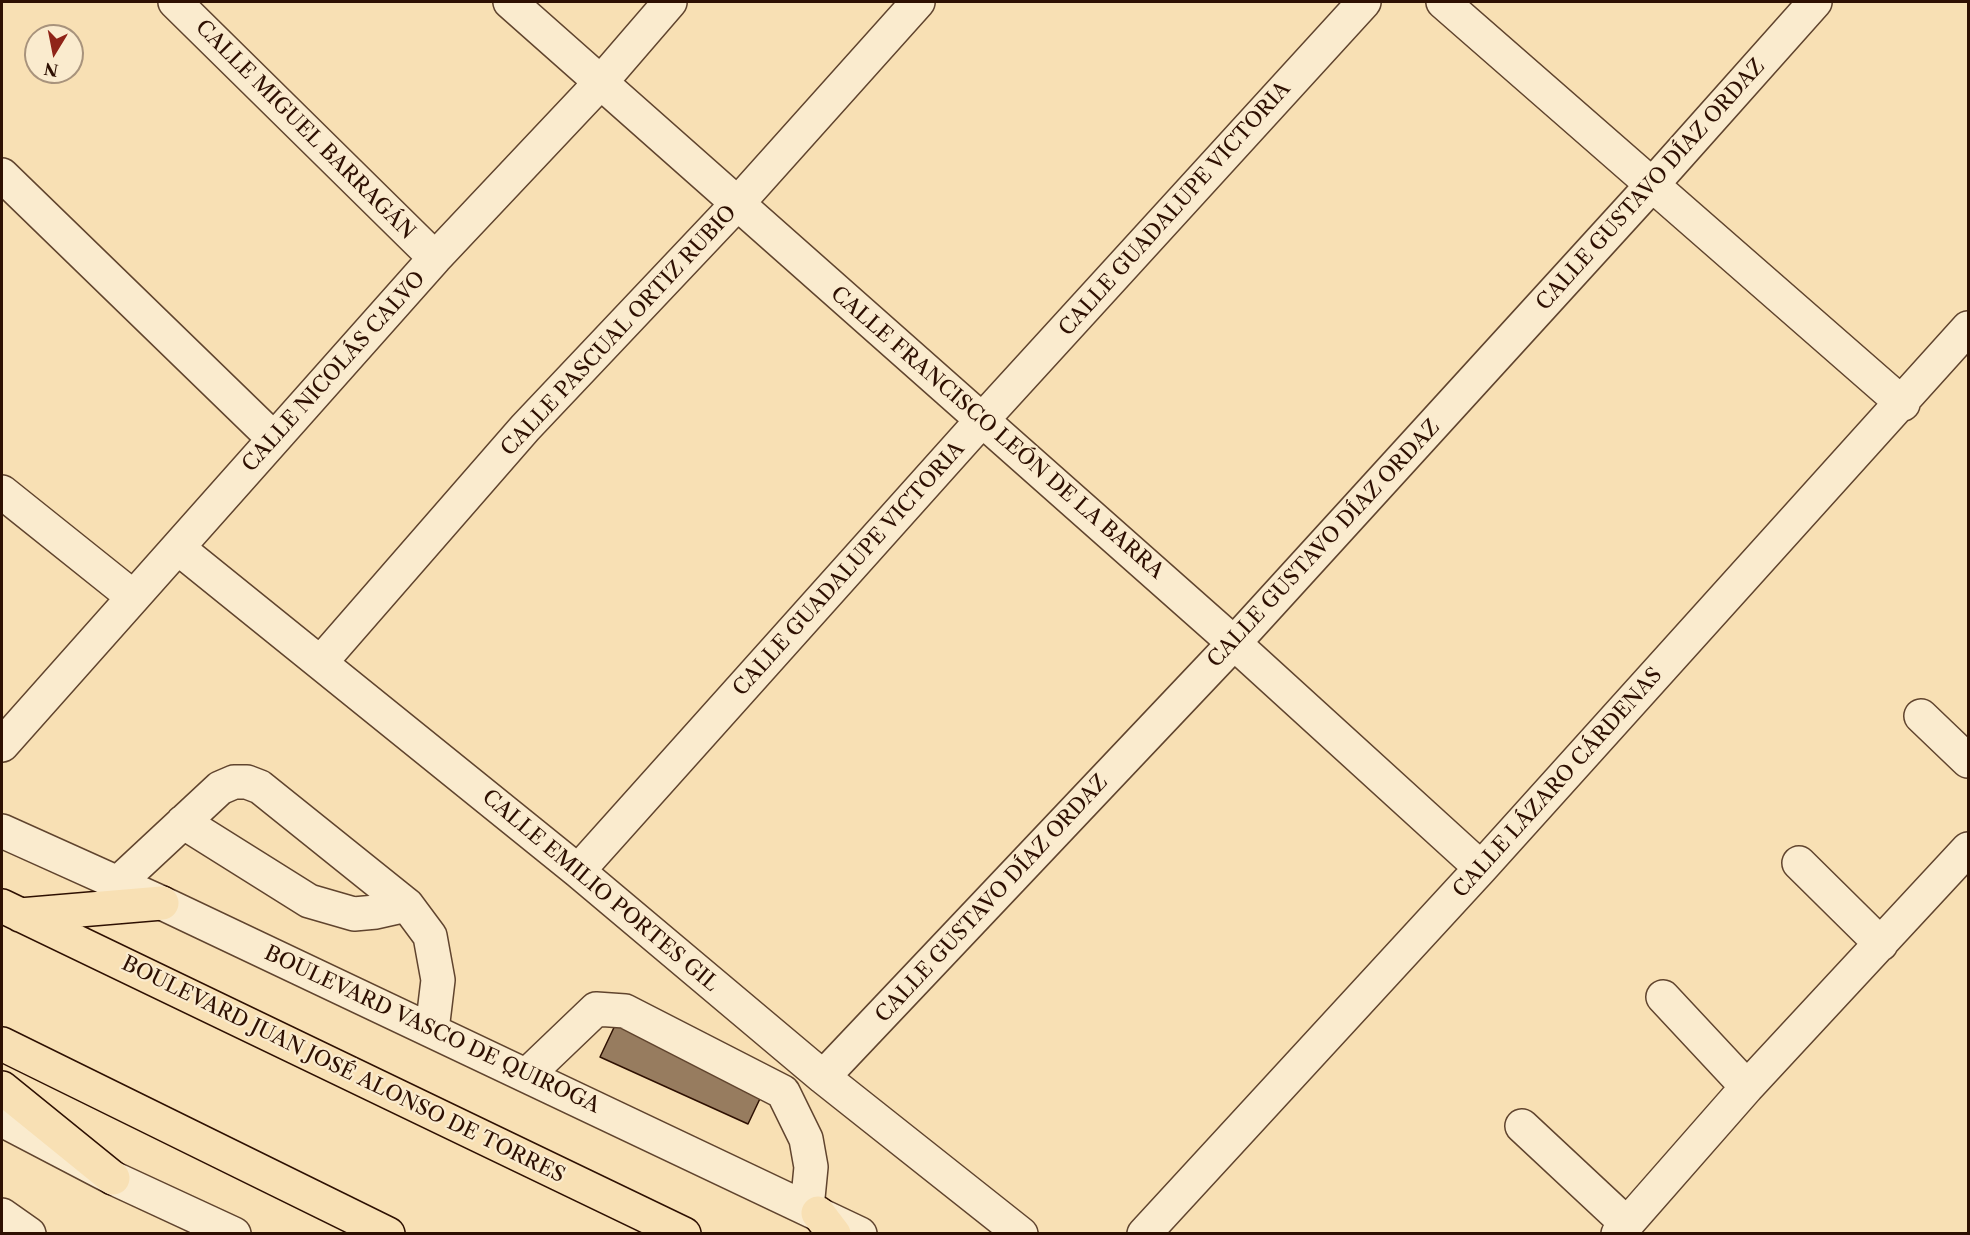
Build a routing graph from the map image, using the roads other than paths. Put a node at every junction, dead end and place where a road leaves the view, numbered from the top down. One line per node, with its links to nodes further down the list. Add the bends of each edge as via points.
1 (175, 2): 12 (street, CALLE MIGUEL BARRAGÁN)
2 (510, 2): 8 (street, CALLE FRANCISCO LEÓN DE LA BARRA)
3 (670, 2): 8 (street, CALLE NICOLÁS CALVO)
4 (918, 2): 11 (street, CALLE PASCUAL ORTIZ RUBIO)
5 (1364, 2): 15 (street, CALLE GUADALUPE VICTORIA)
6 (1443, 2): 10 (street)
7 (1815, 2): 10 (street, CALLE GUSTAVO DÍAZ ORDAZ)
8 (601, 82): 11 (street, CALLE FRANCISCO LEÓN DE LA BARRA); 12 (street, CALLE NICOLÁS CALVO)
9 (2, 175): 16 (street)
10 (1652, 186): 14 (street); 20 (street, CALLE GUSTAVO DÍAZ ORDAZ)
11 (737, 204): 15 (street, CALLE FRANCISCO LEÓN DE LA BARRA); 21 (street, CALLE PASCUAL ORTIZ RUBIO, via 525,428)
12 (435, 258): 16 (street, CALLE NICOLÁS CALVO)
13 (1968, 328): 14 (street, CALLE LÁZARO CÁRDENAS)
14 (1903, 404): 29 (street, CALLE LÁZARO CÁRDENAS)
15 (983, 419): 20 (street, CALLE FRANCISCO LEÓN DE LA BARRA); 30 (street, CALLE GUADALUPE VICTORIA)
16 (274, 439): 18 (street, CALLE NICOLÁS CALVO)
17 (2, 492): 19 (street)
18 (178, 549): 19 (street, CALLE NICOLÁS CALVO); 21 (street, CALLE EMILIO PORTES GIL)
19 (132, 596): 23 (street, CALLE NICOLÁS CALVO)
20 (1234, 643): 29 (street, CALLE FRANCISCO LEÓN DE LA BARRA); 40 (street, CALLE GUSTAVO DÍAZ ORDAZ)
21 (321, 662): 30 (street, CALLE EMILIO PORTES GIL)
22 (1921, 716): 24 (street)
23 (2, 745)
24 (1968, 761)
25 (183, 822): 31 (street); 33 (street, via 309,901 354,914); 33 (street, via 220,788 248,782 272,794)
26 (2, 831): 31 (street, BOULEVARD VASCO DE QUIROGA)
27 (1968, 849): 35 (street)
28 (1798, 863): 35 (street)
29 (1481, 868): 55 (street, CALLE LÁZARO CÁRDENAS)
30 (578, 871): 40 (street, CALLE EMILIO PORTES GIL)
31 (118, 883): 32 (street, BOULEVARD VASCO DE QUIROGA)
32 (162, 903): 34 (main road); 37 (street, BOULEVARD VASCO DE QUIROGA)
33 (407, 904): 37 (street, via 430,936 436,959 438,980)
34 (11, 911): 52 (main road, BOULEVARD JUAN JOSÉ ALONSO DE TORRES)
35 (1881, 944): 41 (street)
36 (1663, 997): 41 (street)
37 (432, 1030): 39 (street, BOULEVARD VASCO DE QUIROGA)
38 (2, 1044): 51 (main road)
39 (527, 1076): 47 (street, BOULEVARD VASCO DE QUIROGA); 47 (street, via 596,1009 625,1011 783,1092 806,1139)
40 (823, 1077): 54 (street, CALLE EMILIO PORTES GIL)
41 (1747, 1087): 48 (street)
42 (2, 1088): 45 (main road)
43 (2, 1120): 45 (street)
44 (1522, 1126): 48 (street)
45 (113, 1178): 50 (street)
46 (2, 1215): 49 (street)
47 (820, 1218): 53 (street, BOULEVARD VASCO DE QUIROGA)
48 (1622, 1229)
49 (29, 1233)
50 (234, 1233)
51 (387, 1233)
52 (684, 1233)
53 (860, 1233)
54 (1021, 1233)
55 (1144, 1233)

